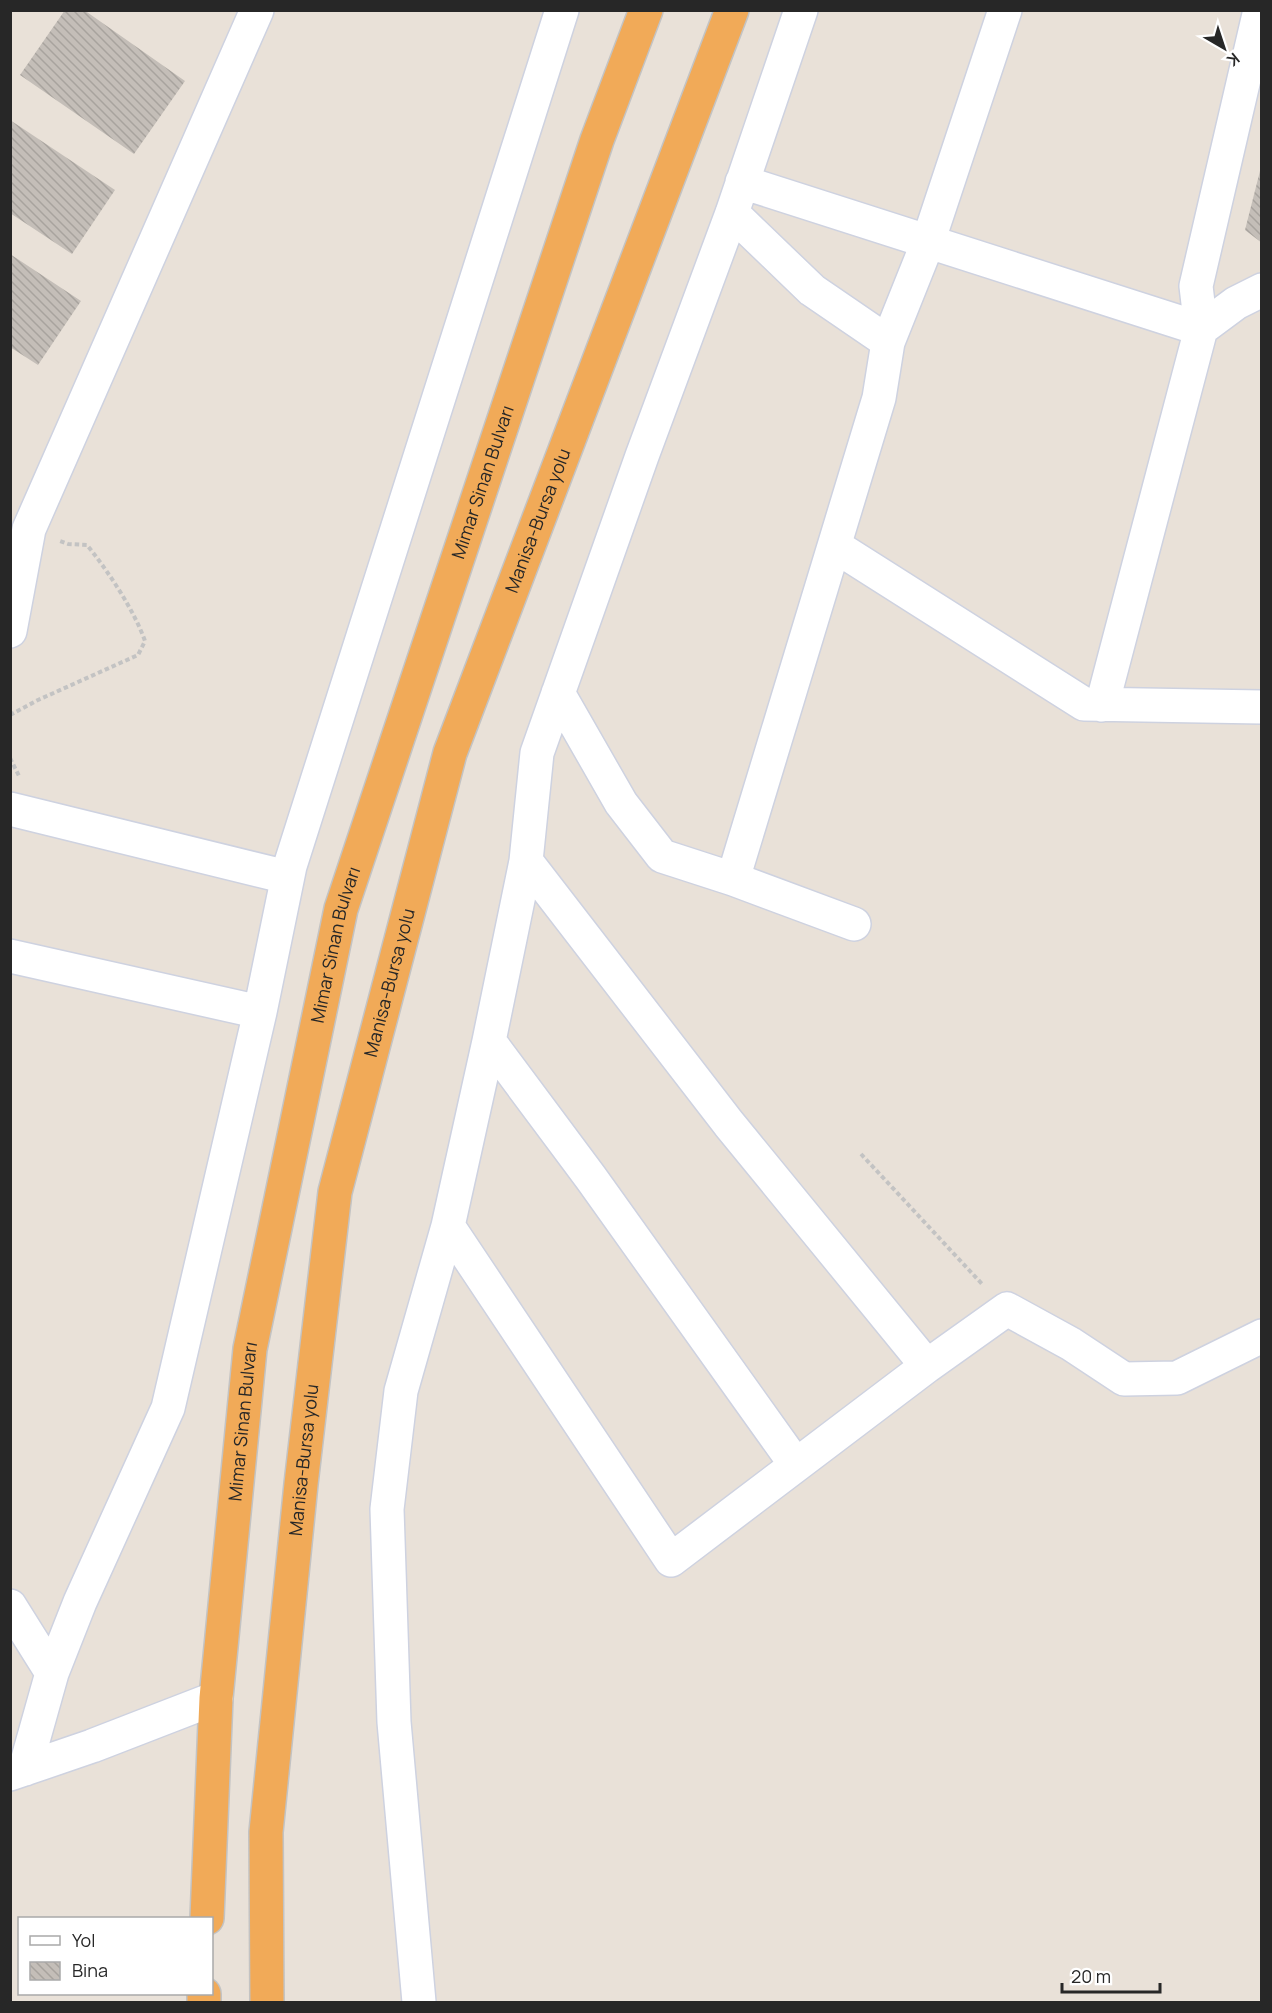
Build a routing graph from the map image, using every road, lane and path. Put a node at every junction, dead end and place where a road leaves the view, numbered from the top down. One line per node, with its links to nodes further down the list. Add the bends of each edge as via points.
1 (257, 10): 15 (street)
2 (562, 10): 24 (street)
3 (646, 10): 38 (highway, Mimar Sinan Bulvarı, via 597,140 340,909 250,1349)
4 (732, 10): 41 (highway, Manisa-Bursa yolu, via 450,753 335,1192 266,1832)
5 (801, 10): 8 (street)
6 (1005, 10): 10 (street)
7 (1260, 10): 12 (street, via 1196,286)
8 (742, 182): 9 (street); 10 (street)
9 (732, 213): 13 (street, via 812,290); 18 (street)
10 (928, 242): 12 (street); 13 (street)
11 (1262, 290): 12 (street, via 1236,303)
12 (1201, 329): 19 (street)
13 (888, 342): 16 (street, via 879,398)
14 (10, 502): 15 (street)
15 (29, 530): 17 (street); 21 (path, via 69,544 87,545 145,640 138,655)
16 (835, 546): 19 (street, via 1084,704); 25 (street)
17 (10, 631)
18 (558, 693): 23 (street, via 537,753); 25 (street, via 621,803 662,856)
19 (1102, 705): 20 (street)
20 (1262, 707)
21 (10, 715)
22 (10, 809): 24 (street)
23 (526, 861): 29 (street); 34 (street, via 729,1124)
24 (287, 877): 28 (street)
25 (733, 879): 26 (street)
26 (854, 924)
27 (10, 956): 28 (street)
28 (260, 1012): 37 (street, via 168,1407)
29 (489, 1041): 31 (street); 35 (street)
30 (861, 1154): 32 (path)
31 (448, 1226): 35 (street, via 671,1560); 42 (street, via 401,1391 387,1509 394,1722)
32 (1007, 1309): 33 (street, via 1124,1378 1177,1378); 34 (street)
33 (1262, 1336)
34 (927, 1366): 35 (street)
35 (796, 1466)
36 (10, 1606): 37 (street)
37 (52, 1673): 39 (street)
38 (216, 1698): 39 (street); 40 (highway, Mimar Sinan Bulvarı)
39 (18, 1771)
40 (207, 1917)
41 (267, 2002)
42 (420, 2002)

